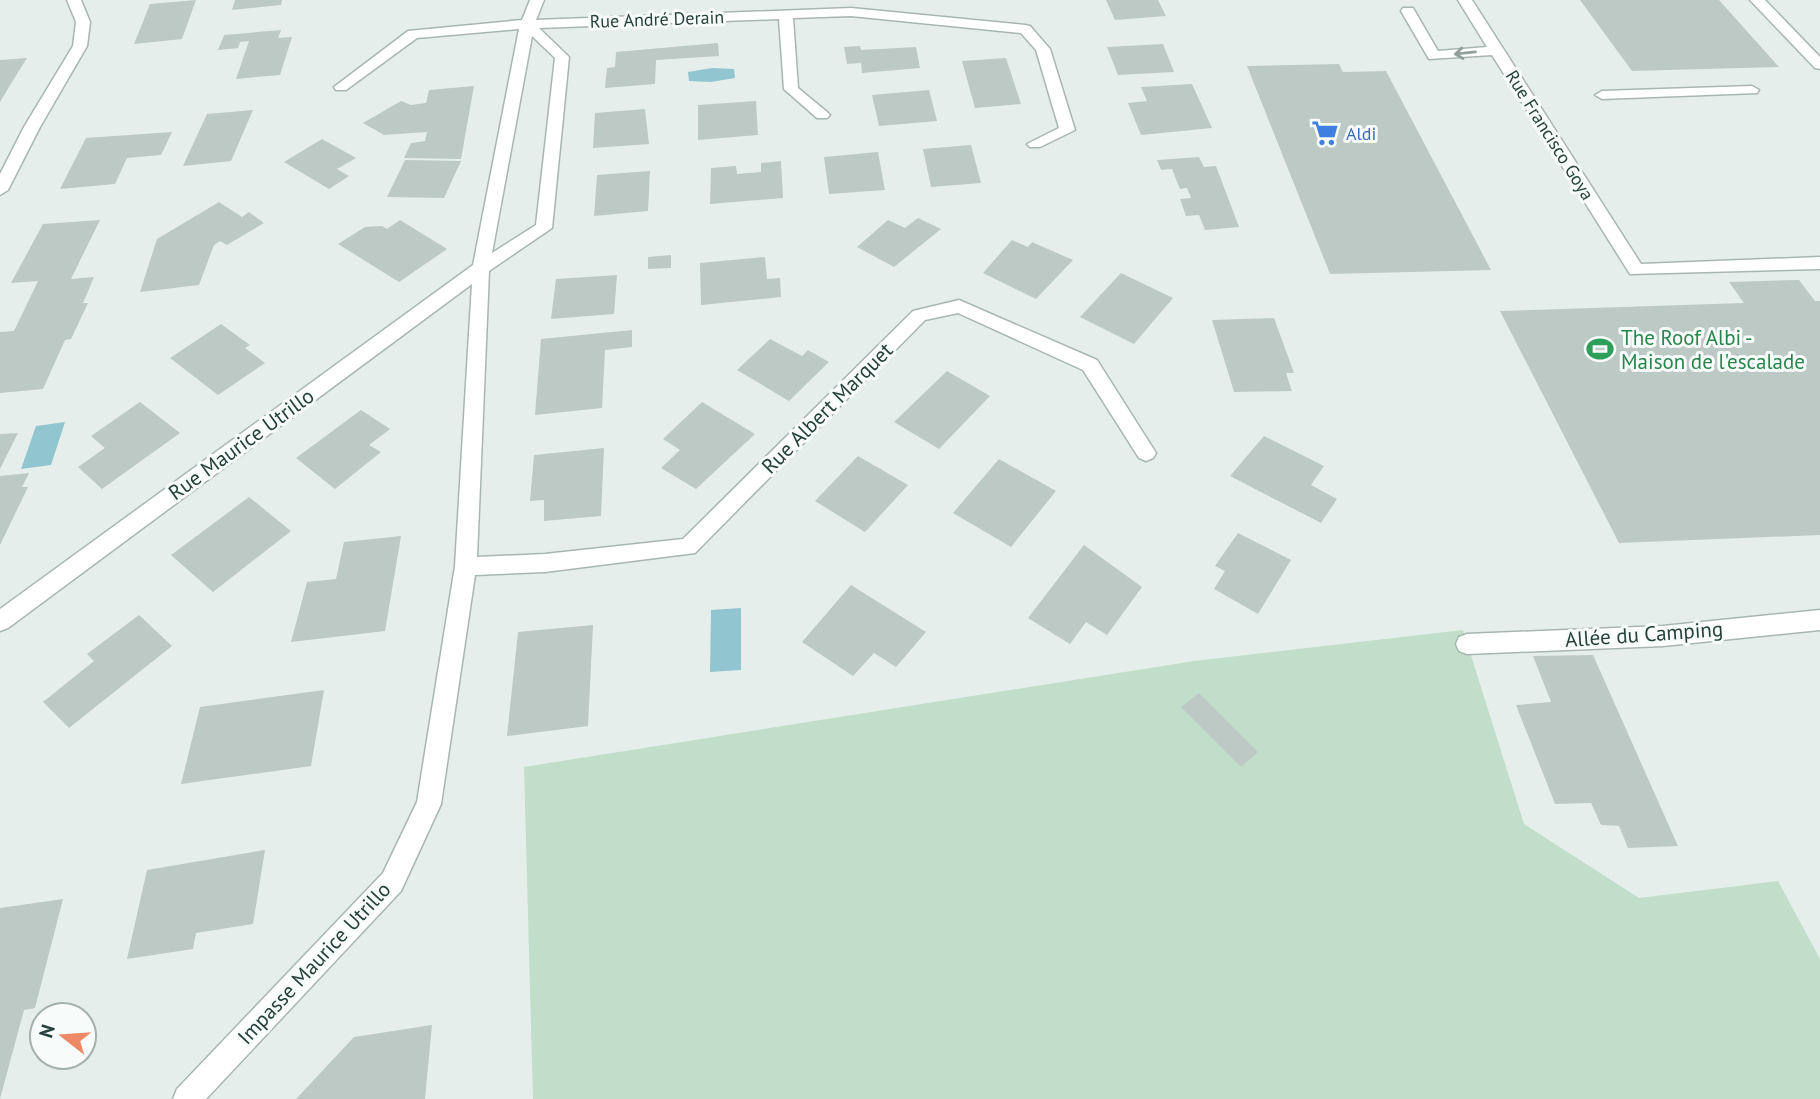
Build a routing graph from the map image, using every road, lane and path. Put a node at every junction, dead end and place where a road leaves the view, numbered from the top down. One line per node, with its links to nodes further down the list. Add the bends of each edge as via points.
1 (74, 0): 15 (street, via 83,22 80,46)
2 (537, 0): 7 (street)
3 (1465, 0): 8 (street, Rue Francisco Goya)
4 (1757, 0): 9 (street)
5 (1409, 11): 8 (street, one-way to 5, via 1434,56)
6 (786, 15): 7 (street, Rue André Derain); 13 (street, via 790,89); 14 (street, Rue André Derain, via 851,12 1026,29 1043,49 1067,130)
7 (527, 24): 10 (street, via 413,34); 17 (street); 17 (street, Rue Maurice Utrillo, via 562,57 544,228)
8 (1496, 50): 16 (street, Rue Francisco Goya, via 1636,270)
9 (1820, 65)
10 (341, 87)
11 (1752, 90): 12 (street)
12 (1602, 95)
13 (822, 116)
14 (1035, 144)
15 (0, 190)
16 (1820, 263)
17 (481, 268): 19 (street); 21 (street, Rue Maurice Utrillo)
18 (1146, 453): 19 (street, Rue Albert Marquet, via 1090,365 958,306 919,314 688,547 545,564)
19 (467, 566): 23 (street, Impasse Maurice Utrillo, via 429,804 392,882)
20 (1820, 620): 22 (street, Allée du Camping, via 1663,636)
21 (0, 621)
22 (1467, 644)
23 (187, 1099)

